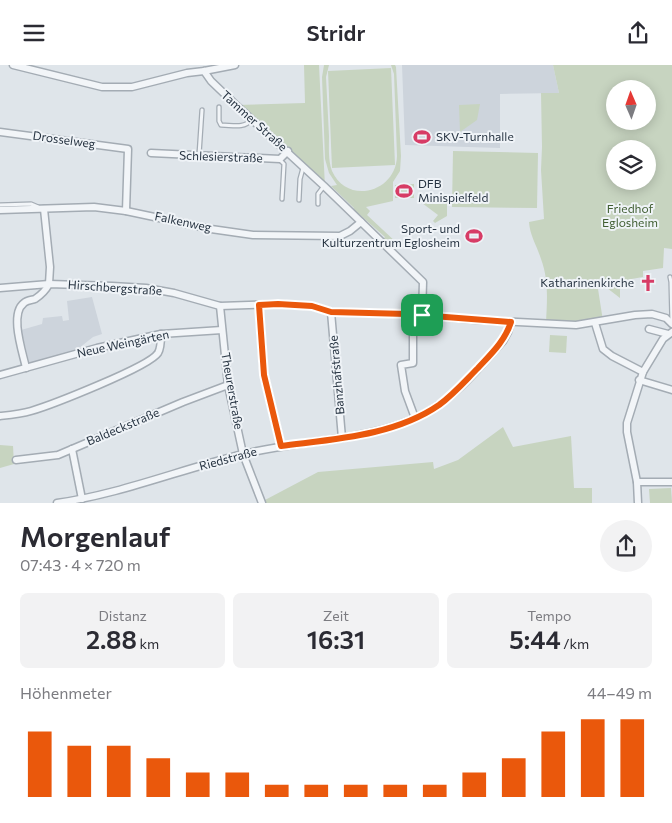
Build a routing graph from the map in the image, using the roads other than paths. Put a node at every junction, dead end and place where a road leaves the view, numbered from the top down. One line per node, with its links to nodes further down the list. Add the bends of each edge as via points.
1 (13, 65): 3 (street, via 102,87 132,87)
2 (235, 65): 3 (street)
3 (204, 71): 6 (street, Tammer Straße)
4 (220, 107): 6 (lane, via 221,125 247,125)
5 (202, 110): 10 (lane)
6 (252, 119): 8 (street, Tammer Straße)
7 (0, 131): 20 (street, Drosselweg, via 128,149)
8 (288, 151): 11 (street, Schlesierstraße); 12 (street, Tammer Straße)
9 (152, 153): 10 (street, Schlesierstraße)
10 (198, 156): 11 (street, Schlesierstraße)
11 (280, 159): 14 (lane, via 284,164)
12 (304, 167): 13 (street, Tammer Straße); 15 (lane)
13 (324, 185): 16 (lane, via 318,194); 21 (street, Tammer Straße)
14 (282, 199)
15 (299, 200)
16 (318, 204)
17 (0, 205): 18 (lane, via 31,205)
18 (44, 209): 19 (street, Falkenweg); 20 (street, Falkenweg, via 94,207); 23 (street)
19 (0, 210)
20 (126, 211): 21 (street, Falkenweg, via 253,235 340,236)
21 (361, 221): 29 (street, Tammer Straße, via 423,282)
22 (670, 277): 32 (lane)
23 (49, 284): 24 (street, Hirschbergstraße); 26 (street, Hirschbergstraße, via 146,288); 37 (street, via 36,299 24,303 18,312 17,325)
24 (0, 288)
25 (259, 305): 26 (street, Hirschbergstraße); 27 (street, Hirschbergstraße, via 312,306); 46 (street, via 264,375)
26 (220, 306): 34 (street, Theurerstraße)
27 (331, 312): 28 (street, Hirschbergstraße); 45 (street, Banzhafstraße)
28 (412, 315): 29 (street, Hirschbergstraße); 44 (street, via 413,363 401,365 405,391)
29 (422, 315): 30 (street, Hirschbergstraße)
30 (511, 322): 31 (street, Hirschbergstraße); 44 (street, Riedstraße, via 503,341 454,393)
31 (595, 323): 32 (street, Hirschbergstraße, via 652,314); 38 (street, via 606,352)
32 (672, 323)
33 (649, 329): 35 (street)
34 (222, 330): 36 (street, Neue Weingärten); 41 (street, Theurerstraße)
35 (670, 333): 38 (street)
36 (161, 334): 37 (street, Neue Weingärten); 43 (street, via 157,354 140,366 51,404 16,415)
37 (26, 368): 39 (street, Neue Weingärten)
38 (643, 372): 40 (street)
39 (0, 375)
40 (640, 380): 42 (street); 50 (street, via 627,423)
41 (228, 385): 47 (street, Baldeckstraße); 48 (street, Theurerstraße)
42 (672, 390)
43 (0, 416)
44 (415, 418): 45 (street, Riedstraße)
45 (342, 438): 46 (street, Riedstraße)
46 (281, 446): 48 (street, Riedstraße)
47 (72, 449): 49 (street, Baldeckstraße, via 58,455); 52 (street)
48 (243, 454): 52 (street, Riedstraße); 54 (street, Theurerstraße)
49 (16, 461)
50 (637, 482): 51 (street); 55 (street)
51 (672, 482)
52 (82, 499): 53 (street, Riedstraße)
53 (57, 503)
54 (262, 503)
55 (638, 503)

